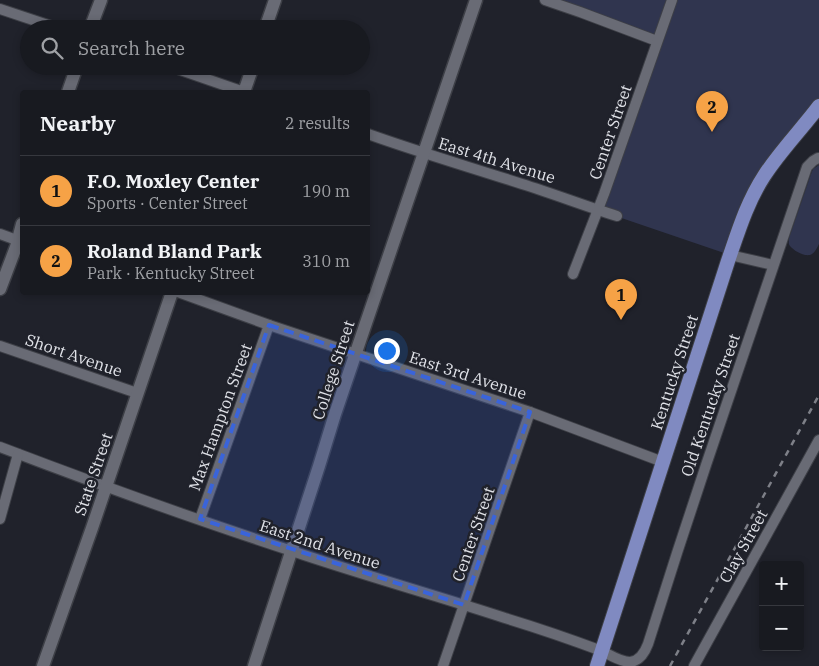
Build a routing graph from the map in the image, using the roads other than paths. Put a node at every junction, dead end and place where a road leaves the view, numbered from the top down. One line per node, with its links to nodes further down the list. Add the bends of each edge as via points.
1 (101, 0): 8 (street)
2 (275, 0): 9 (street)
3 (476, 0): 19 (street, College Street)
4 (545, 0): 10 (street)
5 (672, 0): 10 (street, Center Street)
6 (0, 9): 7 (street)
7 (33, 20)
8 (93, 20)
9 (268, 20)
10 (657, 41): 21 (street, Center Street)
11 (74, 75): 14 (street)
12 (195, 75): 15 (street)
13 (250, 75): 16 (street)
14 (69, 90)
15 (238, 90)
16 (245, 90)
17 (819, 106): 25 (main road, Kentucky Street, via 762,180 746,211)
18 (370, 135): 19 (street, East 4th Avenue)
19 (423, 153): 21 (street, East 4th Avenue); 33 (street, College Street)
20 (818, 158): 26 (street, Old Kentucky Street, via 807,167)
21 (598, 210): 22 (street, East 4th Avenue); 27 (street, Center Street)
22 (617, 216)
23 (0, 234): 24 (street)
24 (20, 241): 28 (street)
25 (730, 255): 26 (street); 39 (main road, Kentucky Street)
26 (773, 265): 46 (street, Old Kentucky Street, via 651,637 644,653)
27 (573, 274)
28 (0, 289)
29 (171, 295): 34 (street, State Street)
30 (186, 295): 31 (street, East 3rd Avenue)
31 (269, 325): 33 (street, East 3rd Avenue); 42 (street, Max Hampton Street)
32 (0, 346): 34 (street, Short Avenue)
33 (355, 353): 35 (street, East 3rd Avenue); 43 (street, College Street)
34 (137, 393): 40 (street, State Street)
35 (530, 412): 39 (street, East 3rd Avenue); 44 (street, Center Street)
36 (819, 440): 51 (street, Clay Street)
37 (0, 447): 38 (street, East 2nd Avenue)
38 (18, 454): 40 (street, East 2nd Avenue); 41 (street)
39 (663, 462): 45 (main road, Kentucky Street)
40 (106, 486): 42 (street, East 2nd Avenue); 47 (street, State Street)
41 (0, 519)
42 (200, 519): 43 (street, East 2nd Avenue)
43 (291, 551): 44 (street, East 2nd Avenue); 48 (street, College Street)
44 (464, 605): 45 (street, East 2nd Avenue); 49 (street, Center Street)
45 (602, 651): 46 (street, East 2nd Avenue, via 627,662); 50 (main road, Kentucky Street)
46 (633, 661)
47 (43, 666)
48 (254, 666)
49 (443, 666)
50 (597, 666)
51 (694, 666)

